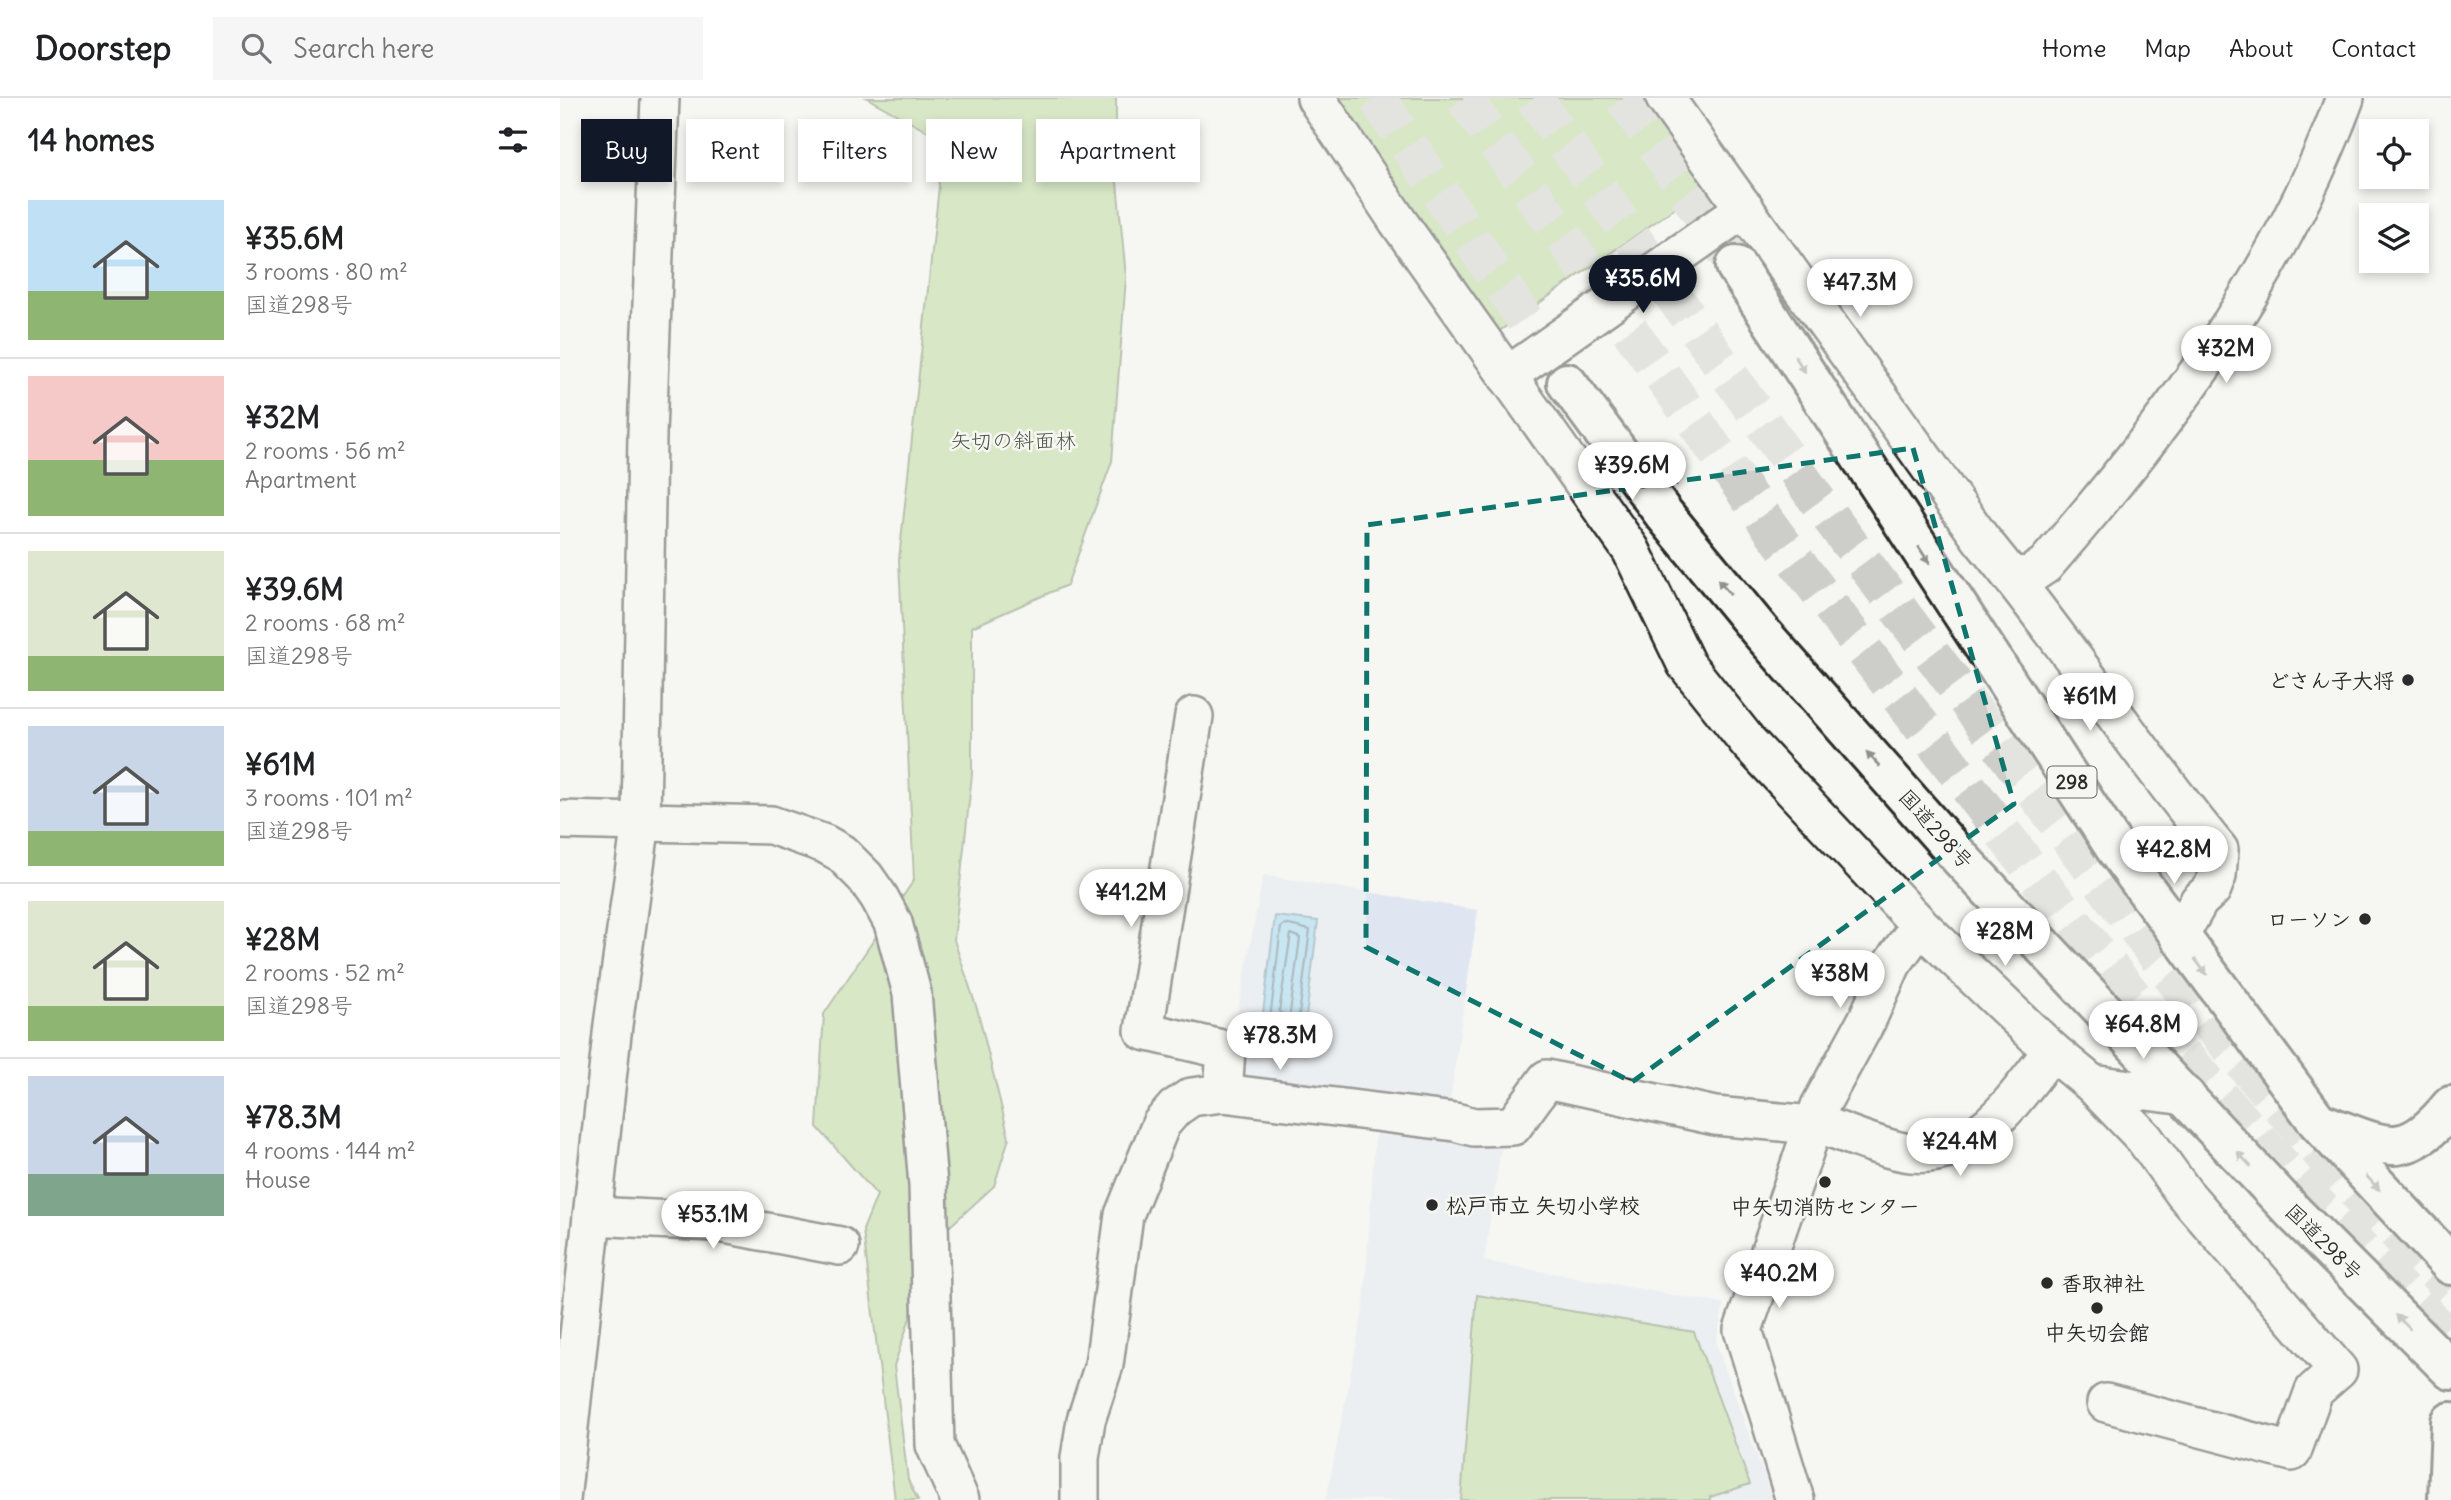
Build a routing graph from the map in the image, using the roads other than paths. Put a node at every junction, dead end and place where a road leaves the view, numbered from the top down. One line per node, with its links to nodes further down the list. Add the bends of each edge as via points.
1 (660, 98): 12 (street, via 647,435)
2 (1316, 98): 7 (street)
3 (1665, 98): 5 (street)
4 (2345, 98): 9 (street, via 2266,267 2218,347 2155,433 2045,565 2030,575)
5 (1745, 208): 7 (street); 9 (street)
6 (1736, 266): 14 (main road, 298, one-way to 14, via 2115,848)
7 (1507, 376): 13 (street, via 1631,550 1686,664 1748,742)
8 (1566, 383): 18 (main road, 国道298号, one-way to 8, via 1961,859 1759,631)
9 (2012, 576): 14 (street, via 2155,773 2219,850 2212,889 2199,901)
10 (1194, 716): 17 (street, via 1144,1031 1226,1050)
11 (560, 820): 12 (street)
12 (641, 822): 22 (street); 29 (street, via 771,825 825,844 865,877 893,923 912,993 928,1185 935,1445)
13 (1920, 925): 15 (street); 21 (street, via 1892,964)
14 (2179, 937): 20 (main road, 298, one-way to 20)
15 (2052, 1051): 16 (street); 21 (street, via 1990,1128 1947,1152 1910,1154)
16 (2092, 1084): 18 (street); 26 (street, via 2144,1138 2183,1193 2338,1370 2314,1391 2292,1452)
17 (1223, 1093): 21 (street, via 1474,1127 1513,1126 1547,1079 1715,1116); 30 (street, via 1191,1097 1161,1124 1124,1215 1104,1365 1086,1420 1080,1458)
18 (2186, 1096): 25 (main road, 国道298号, one-way to 18, via 2296,1215)
19 (2451, 1106): 20 (main road, via 2426,1135 2406,1145 2380,1144)
20 (2318, 1122): 24 (main road, 298, one-way to 24)
21 (1814, 1124): 31 (street, via 1744,1330)
22 (592, 1216): 23 (street, via 714,1222); 28 (street)
23 (840, 1246)
24 (2451, 1265)
25 (2451, 1370)
26 (2106, 1403)
27 (2451, 1422): 32 (main road)
28 (561, 1500)
29 (960, 1500)
30 (1080, 1500)
31 (1795, 1500)
32 (2448, 1500)

